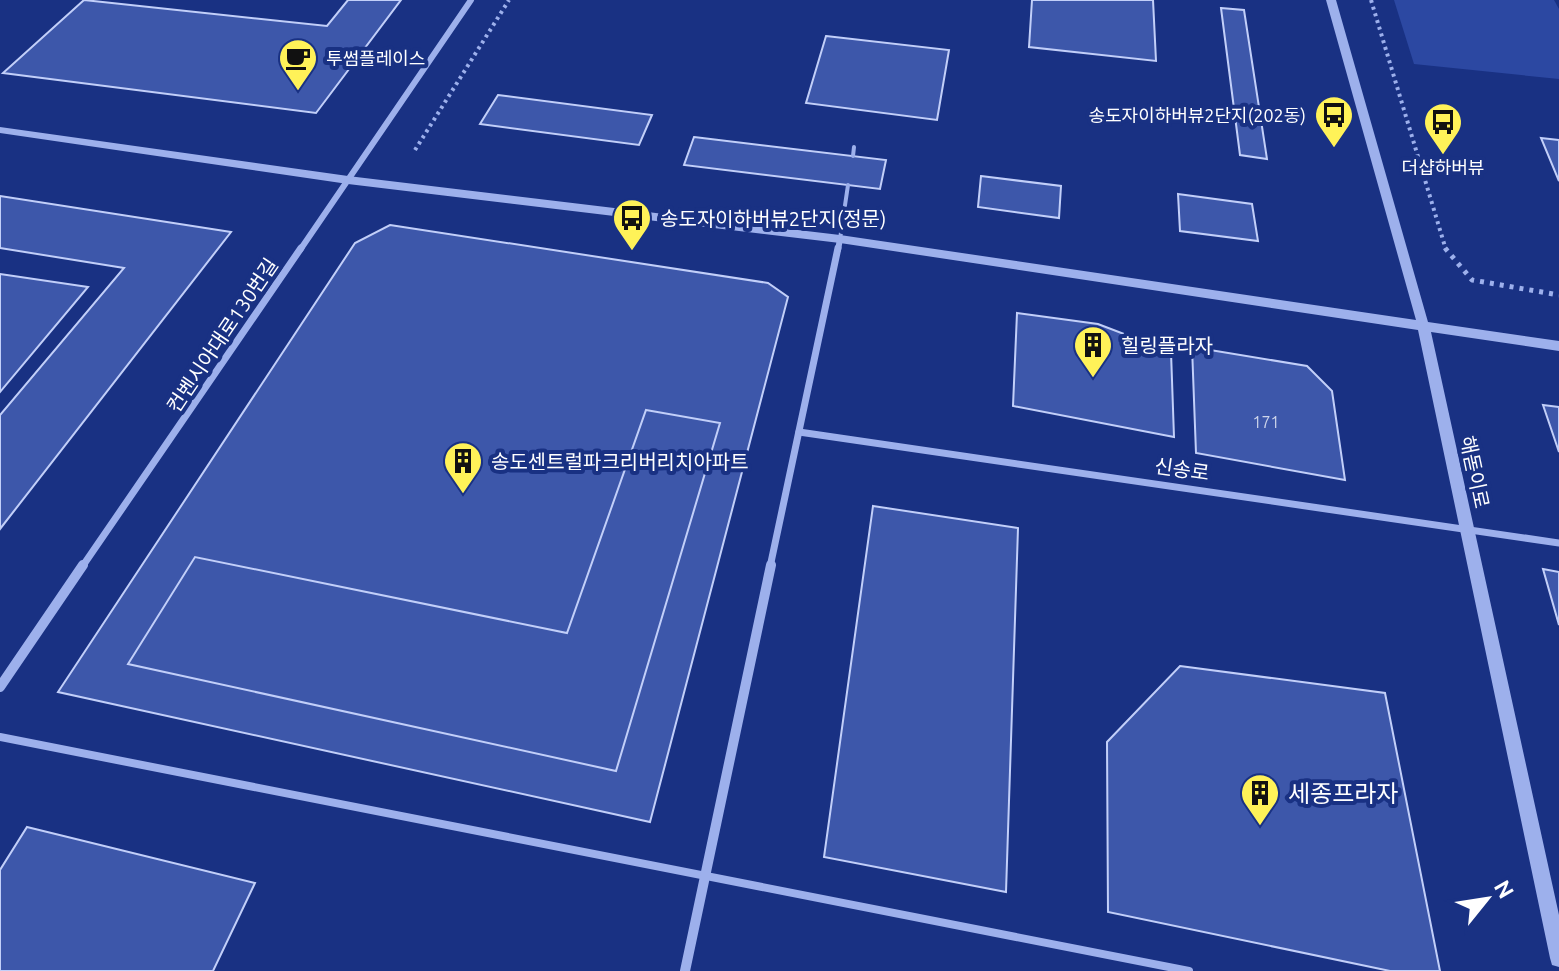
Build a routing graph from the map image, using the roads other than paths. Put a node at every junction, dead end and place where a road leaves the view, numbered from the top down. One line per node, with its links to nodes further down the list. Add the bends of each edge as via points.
1 (471, 0): 6 (street, 컨벤시아대로130번길)
2 (1331, 0): 9 (street, 해돋이로)
3 (0, 130): 6 (street)
4 (854, 147): 5 (lane)
5 (853, 156)
6 (348, 180): 8 (street); 14 (street, 컨벤시아대로130번길)
7 (848, 185): 8 (lane)
8 (840, 239): 9 (street); 11 (street)
9 (1424, 328): 10 (street); 12 (street, 해돋이로)
10 (1559, 346)
11 (799, 432): 12 (street, 신송로); 16 (street)
12 (1466, 527): 13 (street, 신송로); 17 (street, 해돋이로)
13 (1559, 543)
14 (0, 687)
15 (0, 737): 16 (street)
16 (706, 876): 18 (street); 19 (street)
17 (1559, 958)
18 (685, 971)
19 (1189, 971)

